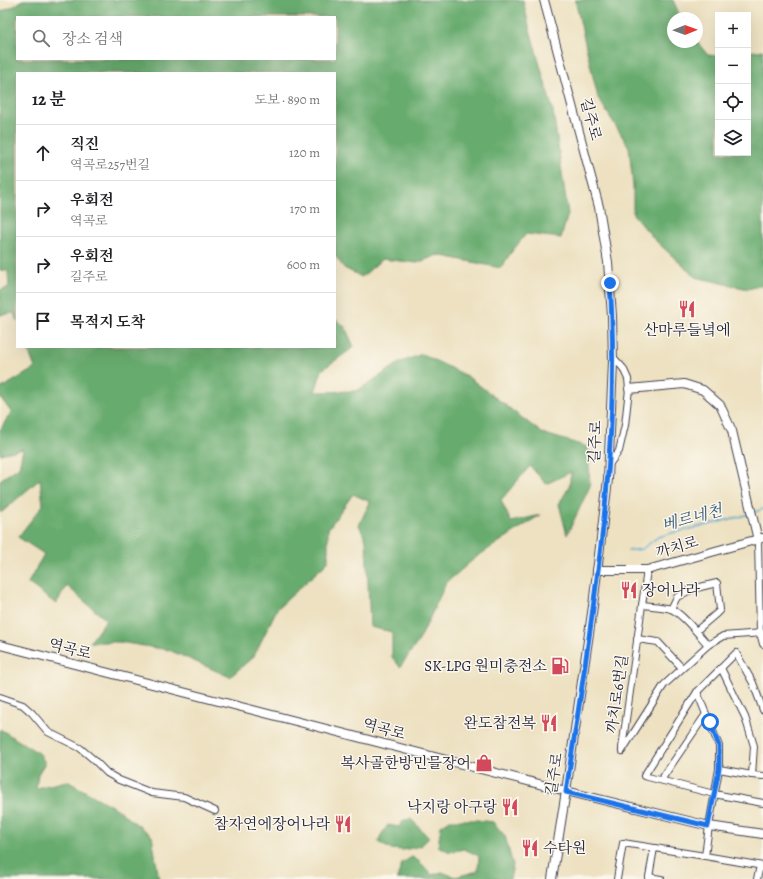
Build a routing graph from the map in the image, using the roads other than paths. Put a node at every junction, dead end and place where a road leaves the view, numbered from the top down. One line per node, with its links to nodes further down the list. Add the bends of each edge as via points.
1 (540, 0): 4 (street, 길주로)
2 (545, 0): 4 (street, 길주로)
3 (549, 0): 4 (street, 길주로)
4 (547, 11): 5 (street, 길주로, via 599,207 608,262)
5 (613, 357): 6 (street, via 623,368); 7 (street, 길주로)
6 (629, 389): 7 (street, via 620,450); 8 (street, via 684,384 703,390 720,405 732,430 754,526)
7 (608, 466): 9 (street, 길주로)
8 (760, 539): 10 (street, 까치로); 11 (street)
9 (598, 570): 10 (street, 까치로); 30 (street, 길주로)
10 (647, 570): 12 (street, 까치로6번길)
11 (761, 593): 15 (street)
12 (642, 605): 13 (street); 16 (street, 까치로6번길)
13 (671, 609): 14 (street); 14 (street, via 677,597 692,589 717,583 720,610)
14 (696, 631): 19 (street)
15 (761, 633): 17 (street); 19 (street, via 723,636)
16 (637, 639): 20 (street, 까치로6번길, via 658,642); 20 (street, 까치로6번길, via 622,751 664,685)
17 (763, 644)
18 (0, 645): 30 (street, 역곡로)
19 (708, 645): 20 (street)
20 (682, 668)
21 (721, 668): 22 (street); 24 (street, via 736,653 753,683); 27 (street, via 746,718 754,746)
22 (697, 692): 25 (street); 29 (street, via 644,776)
23 (0, 697): 33 (street, via 23,705 48,732 80,748 107,773 119,780 152,793 184,797)
24 (763, 710)
25 (706, 714): 26 (street, via 719,746); 29 (street)
26 (719, 769): 27 (street); 31 (street)
27 (752, 774): 28 (street)
28 (763, 776)
29 (661, 780): 31 (street)
30 (566, 792): 34 (street, 역곡로); 40 (street, 길주로)
31 (714, 794): 32 (street); 34 (street)
32 (763, 803)
33 (215, 811)
34 (708, 826): 35 (street, 역곡로); 37 (street)
35 (763, 834)
36 (654, 848): 37 (street); 39 (street); 41 (street, via 623,843)
37 (705, 856): 38 (street)
38 (761, 866): 43 (street)
39 (649, 878): 42 (street)
40 (552, 879)
41 (617, 879)
42 (661, 879)
43 (757, 879)

